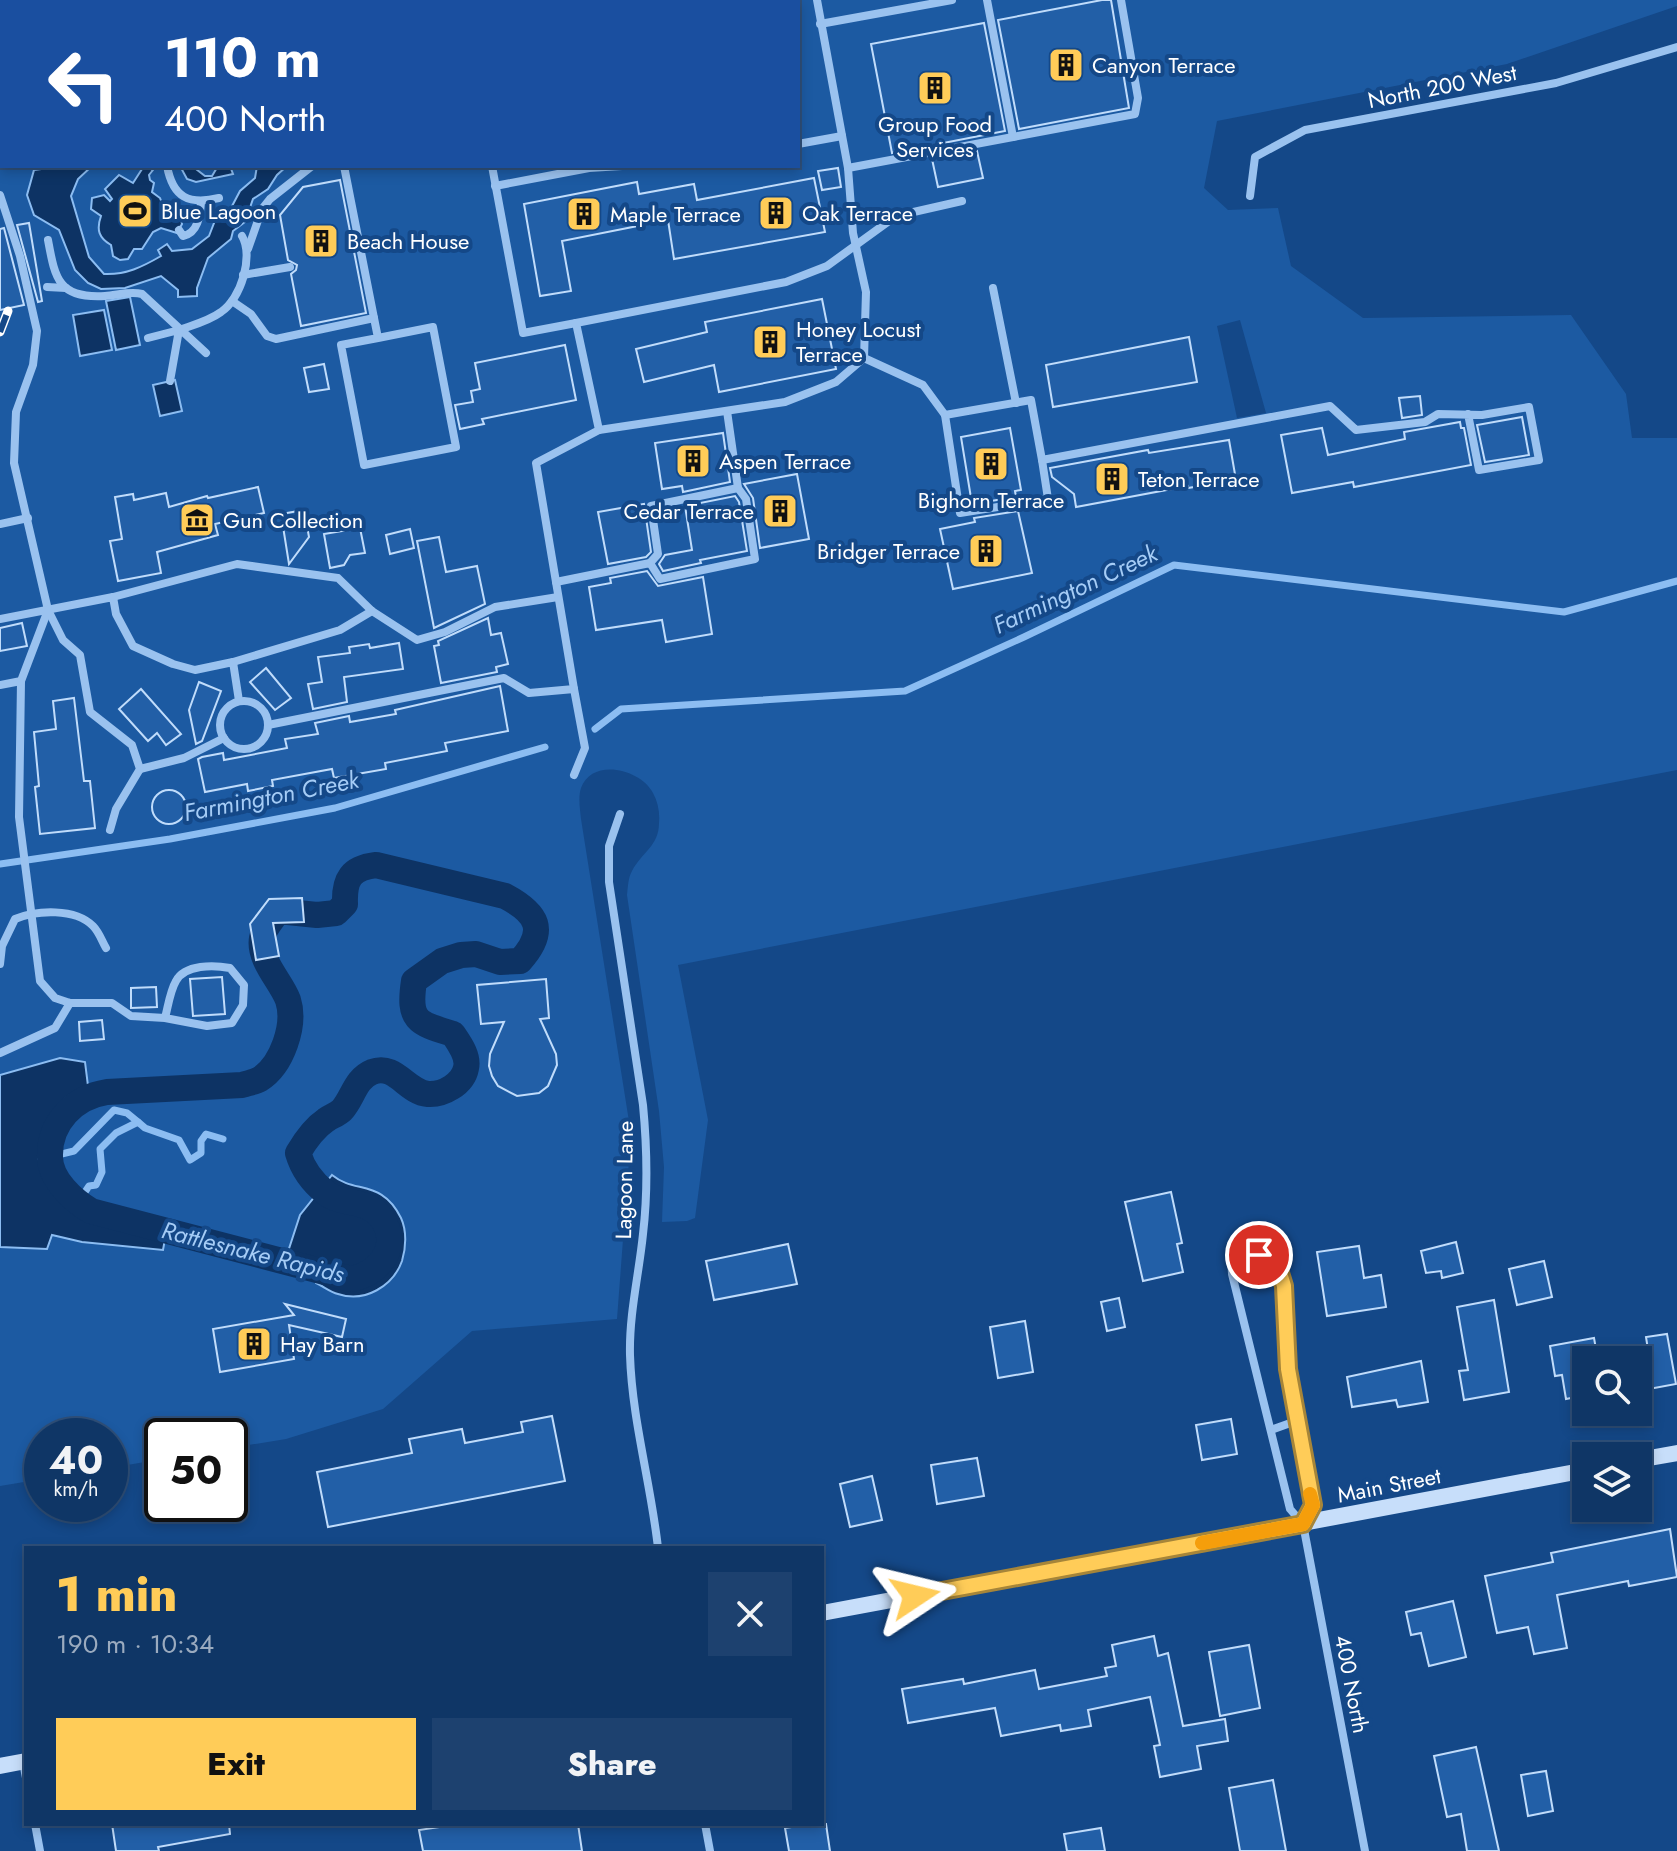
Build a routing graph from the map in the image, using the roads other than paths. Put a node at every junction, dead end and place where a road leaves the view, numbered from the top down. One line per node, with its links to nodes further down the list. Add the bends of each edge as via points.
1 (817, 0): 5 (street)
2 (952, 0): 5 (street)
3 (987, 0): 8 (street)
4 (1121, 0): 8 (street, via 1138,98 1135,114)
5 (820, 24): 7 (street)
6 (1677, 47): 18 (street, North 200 West, via 1556,83 1305,130 1255,157)
7 (842, 136): 9 (street); 15 (street)
8 (1013, 137): 15 (street)
9 (800, 144)
10 (168, 168): 21 (street, via 174,188 186,199)
11 (309, 168): 26 (street, via 262,209)
12 (344, 168): 33 (street)
13 (492, 168): 16 (street)
14 (583, 168): 16 (street)
15 (848, 168): 24 (street)
16 (495, 186): 34 (street, via 523,333)
17 (0, 195): 48 (street, via 37,331 14,432 14,463)
18 (1250, 196)
19 (219, 198): 21 (street)
20 (962, 201): 24 (street, via 896,216)
21 (201, 202): 22 (street, via 194,230 183,236)
22 (179, 230)
23 (242, 236): 26 (street)
24 (855, 245): 34 (street, via 827,266 786,282); 39 (street, via 866,292)
25 (40, 250): 30 (street, via 49,244 56,279)
26 (248, 250): 28 (street)
27 (290, 267): 28 (street)
28 (243, 275): 32 (street)
29 (47, 287): 30 (street)
30 (66, 288): 35 (street, via 86,296 142,294)
31 (993, 288): 41 (street)
32 (232, 301): 33 (street, via 276,339); 35 (street, via 224,311)
33 (374, 318): 37 (street)
34 (576, 323): 45 (street)
35 (179, 330): 36 (street); 38 (street); 40 (street)
36 (148, 338)
37 (378, 338): 37 (street, via 433,327 456,447 364,465 341,345)
38 (206, 353)
39 (864, 358): 42 (street, via 836,382 785,402); 44 (street, via 923,385)
40 (170, 381)
41 (1016, 403): 44 (street); 46 (street, via 1031,400)
42 (727, 411): 45 (street); 47 (street)
43 (1468, 414): 43 (street, via 1529,407 1539,460 1479,470); 46 (street, via 1438,414 1425,422 1356,430 1330,406)
44 (945, 415): 46 (street, via 960,513 1048,499)
45 (599, 430): 51 (street, via 536,463)
46 (1042, 460)
47 (738, 488): 50 (street, via 651,506 658,554); 50 (street, via 746,499 755,559 660,579)
48 (28, 518): 49 (street); 54 (street)
49 (0, 524)
50 (650, 563): 51 (street)
51 (556, 582): 53 (street)
52 (113, 597): 54 (street); 55 (street, via 237,564 338,578); 57 (street, via 133,646 195,670)
53 (558, 597): 55 (street, via 495,607 417,640); 60 (street)
54 (48, 610): 56 (street); 58 (street); 64 (street, via 63,640 80,655 90,712 132,745)
55 (372, 611): 57 (street, via 340,630)
56 (0, 619)
57 (233, 662): 61 (street)
58 (21, 681): 59 (street); 68 (street, via 19,817)
59 (0, 685)
60 (574, 689): 62 (street, via 529,693 504,678); 65 (street, via 585,748)
61 (239, 701): 62 (street, via 259,706); 63 (street, via 222,716)
62 (268, 725): 63 (street, via 263,739 251,748 236,748)
63 (224, 738): 64 (street, via 184,758)
64 (140, 769): 67 (street)
65 (574, 775)
66 (620, 814): 80 (street, Lagoon Lane, via 609,846 610,893 645,1140 643,1232 630,1355)
67 (110, 830)
68 (32, 912): 69 (street, via 81,918 92,924); 70 (street, via 15,919); 71 (street, via 40,981 55,998)
69 (106, 948)
70 (0, 964)
71 (70, 1003): 72 (street, via 112,1003 131,1016); 73 (street, via 55,1028)
72 (165, 1018): 72 (street, via 207,1026 232,1023 243,1005 244,985 230,968 213,965 185,972 176,980)
73 (0, 1053)
74 (1296, 1421): 75 (street); 75 (street, 400 North, via 1280,1273 1259,1255 1231,1256); 79 (street, 400 North, via 1313,1505)
75 (1271, 1430): 79 (street, 400 North, via 1290,1509)
76 (1677, 1453): 77 (main road)
77 (1652, 1457)
78 (1572, 1473): 79 (main road, Main Street)
79 (1303, 1524): 81 (main road, Main Street); 88 (street, 400 North)
80 (658, 1546)
81 (824, 1613)
82 (0, 1766): 83 (main road)
83 (24, 1767)
84 (35, 1826): 86 (street)
85 (705, 1826): 87 (street)
86 (40, 1851)
87 (710, 1851)
88 (1365, 1851)

